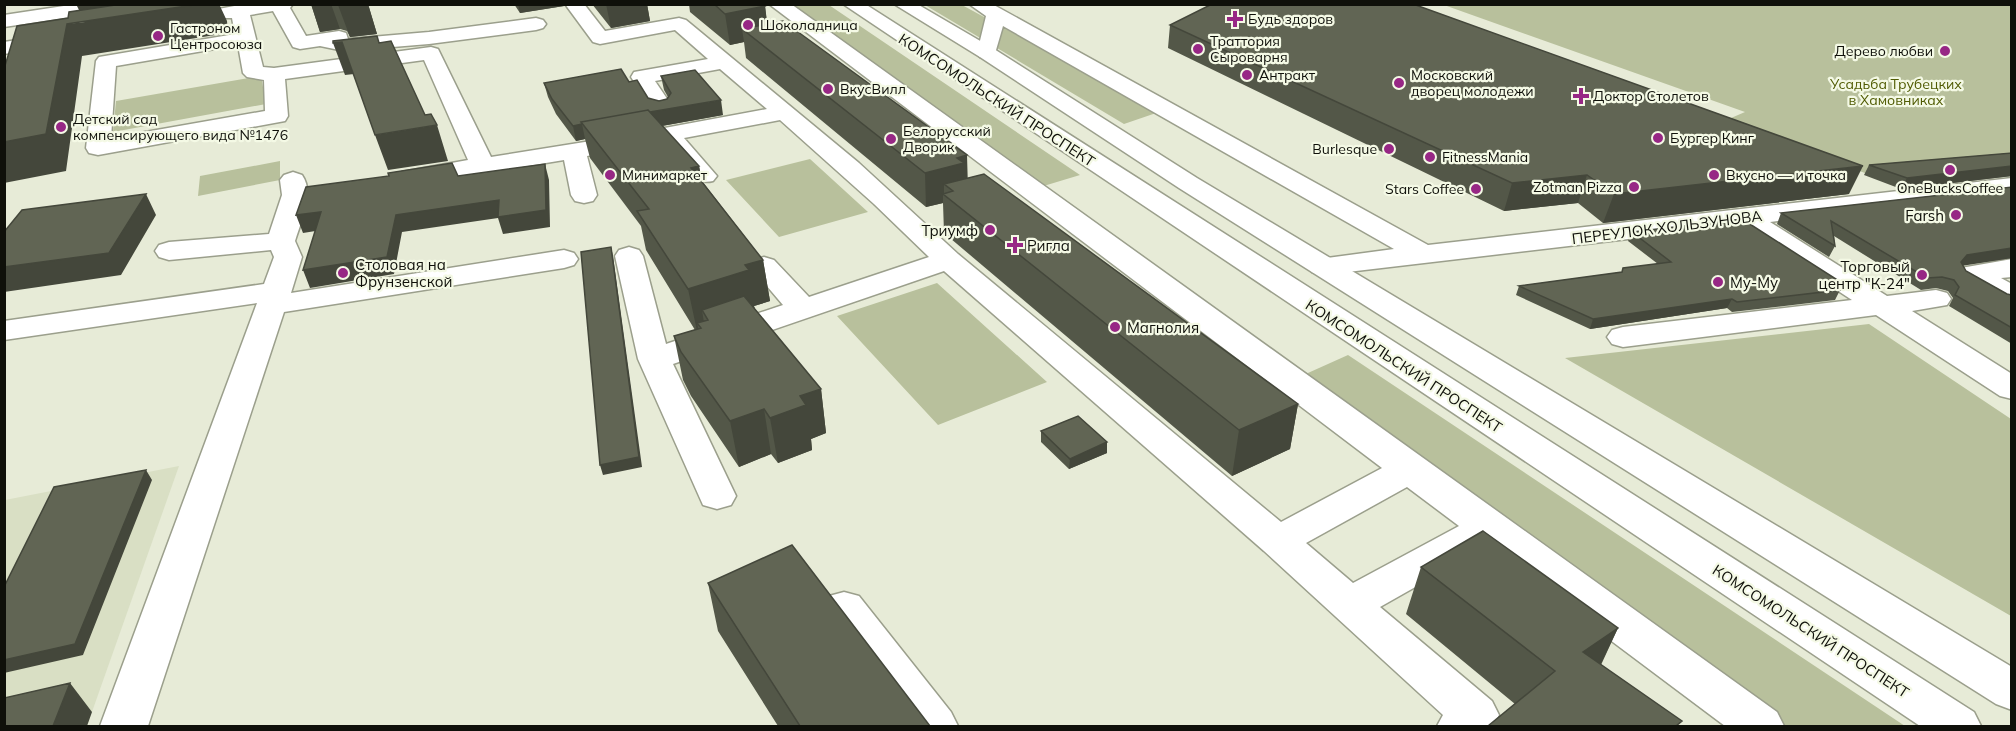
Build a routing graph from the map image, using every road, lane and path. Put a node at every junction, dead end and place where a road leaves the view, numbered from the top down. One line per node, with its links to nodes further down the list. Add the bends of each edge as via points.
1 (8, 4): 11 (street)
2 (118, 4): 14 (street)
3 (284, 4): 8 (street)
4 (574, 4): 21 (street, via 600,38 679,24)
5 (778, 4): 52 (street, via 806,37 1013,194)
6 (852, 4): 63 (street, КОМСОМОЛЬСКИЙ ПРОСПЕКТ)
7 (903, 4): 20 (street, КОМСОМОЛЬСКИЙ ПРОСПЕКТ)
8 (279, 5): 10 (street); 18 (street, via 300,43)
9 (995, 9): 20 (street); 38 (street)
10 (240, 11): 12 (street); 17 (street)
11 (4, 13)
12 (207, 16)
13 (457, 18): 18 (street)
14 (4, 21)
15 (536, 24): 18 (street, via 344,45)
16 (72, 38): 19 (street)
17 (246, 38): 22 (street, via 254,73); 22 (street, via 106,61 98,148 277,116)
18 (321, 40)
19 (4, 48)
20 (987, 53): 43 (street, КОМСОМОЛЬСКИЙ ПРОСПЕКТ)
21 (727, 56): 23 (street, via 642,77); 24 (street)
22 (274, 74): 27 (street, via 431,53)
23 (661, 106)
24 (784, 112): 25 (street); 41 (street, via 923,218)
25 (668, 134): 26 (street); 28 (street)
26 (574, 151): 29 (street); 33 (street)
27 (479, 158)
28 (704, 176)
29 (393, 180)
30 (1854, 183): 34 (street)
31 (2012, 186): 34 (street, ПЕРЕУЛОК ХОЛЬЗУНОВА)
32 (302, 189): 36 (street)
33 (584, 195)
34 (1897, 199): 35 (street, ПЕРЕУЛОК ХОЛЬЗУНОВА)
35 (1745, 218): 38 (street, ПЕРЕУЛОК ХОЛЬЗУНОВА); 46 (street)
36 (281, 241): 37 (street); 44 (street, via 288,257)
37 (169, 251)
38 (1423, 254): 43 (street, ПЕРЕУЛОК ХОЛЬЗУНОВА)
39 (629, 256): 50 (street)
40 (564, 260): 44 (street)
41 (948, 260): 47 (street); 55 (street)
42 (764, 266): 47 (street)
43 (1322, 266): 58 (street, КОМСОМОЛЬСКИЙ ПРОСПЕКТ)
44 (274, 298): 48 (street); 59 (street)
45 (1936, 299): 46 (street)
46 (1881, 305): 49 (street); 51 (street)
47 (802, 308): 50 (street, via 768,335)
48 (4, 331)
49 (1623, 337)
50 (654, 359): 53 (street)
51 (2012, 389)
52 (1409, 469): 54 (street); 55 (street)
53 (717, 496)
54 (1489, 527): 56 (street); 62 (street)
55 (1278, 541): 56 (street)
56 (1349, 605): 61 (street, via 1475,715)
57 (844, 608): 60 (street)
58 (2012, 691)
59 (124, 726)
60 (934, 726)
61 (1461, 726)
62 (1760, 726)
63 (1958, 726)

